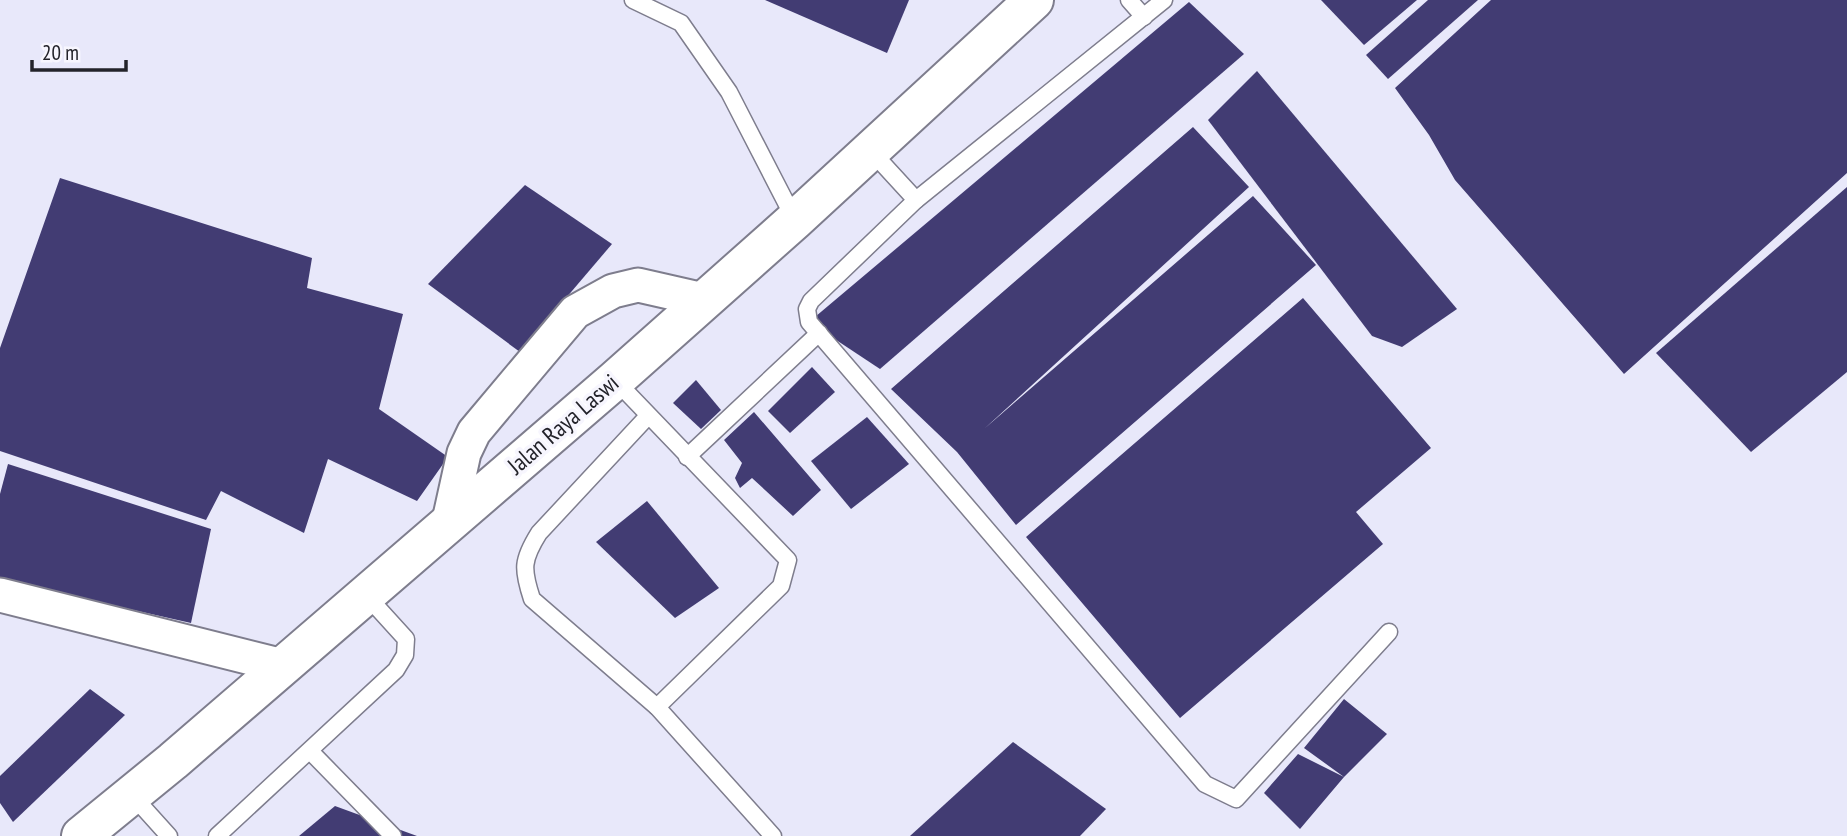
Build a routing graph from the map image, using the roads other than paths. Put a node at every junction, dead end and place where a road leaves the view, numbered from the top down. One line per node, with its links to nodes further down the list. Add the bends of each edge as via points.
1 (633, 0): 8 (lane, via 681,23 729,92)
2 (1034, 0): 6 (main road, Jalan Raya Laswi)
3 (1129, 0): 5 (lane)
4 (1164, 0): 5 (lane)
5 (1144, 16): 7 (lane)
6 (871, 151): 7 (lane); 8 (main road, Jalan Raya Laswi)
7 (916, 200): 10 (lane, via 811,301 807,316)
8 (795, 220): 9 (main road, Jalan Raya Laswi)
9 (704, 300): 11 (main road, Jalan Raya Laswi); 14 (street, via 638,285 613,291 575,312 474,432 464,453)
10 (819, 333): 13 (lane); 17 (lane, via 1205,785 1236,799)
11 (615, 380): 12 (lane); 14 (main road, Jalan Raya Laswi)
12 (648, 416): 13 (lane); 19 (lane, via 539,533 525,554 524,576 532,599)
13 (687, 457): 19 (lane, via 788,560 780,586)
14 (449, 521): 15 (main road, Jalan Raya Laswi)
15 (365, 594): 18 (main road, Jalan Raya Laswi); 20 (lane, via 406,639 405,655 396,670)
16 (0, 595): 18 (street)
17 (1389, 632)
18 (283, 666): 21 (main road, Jalan Raya Laswi)
19 (657, 707): 26 (lane)
20 (311, 752): 24 (lane); 25 (lane)
21 (132, 795): 22 (main road, Jalan Raya Laswi); 23 (lane)
22 (81, 836)
23 (169, 836)
24 (218, 836)
25 (393, 836)
26 (773, 836)

